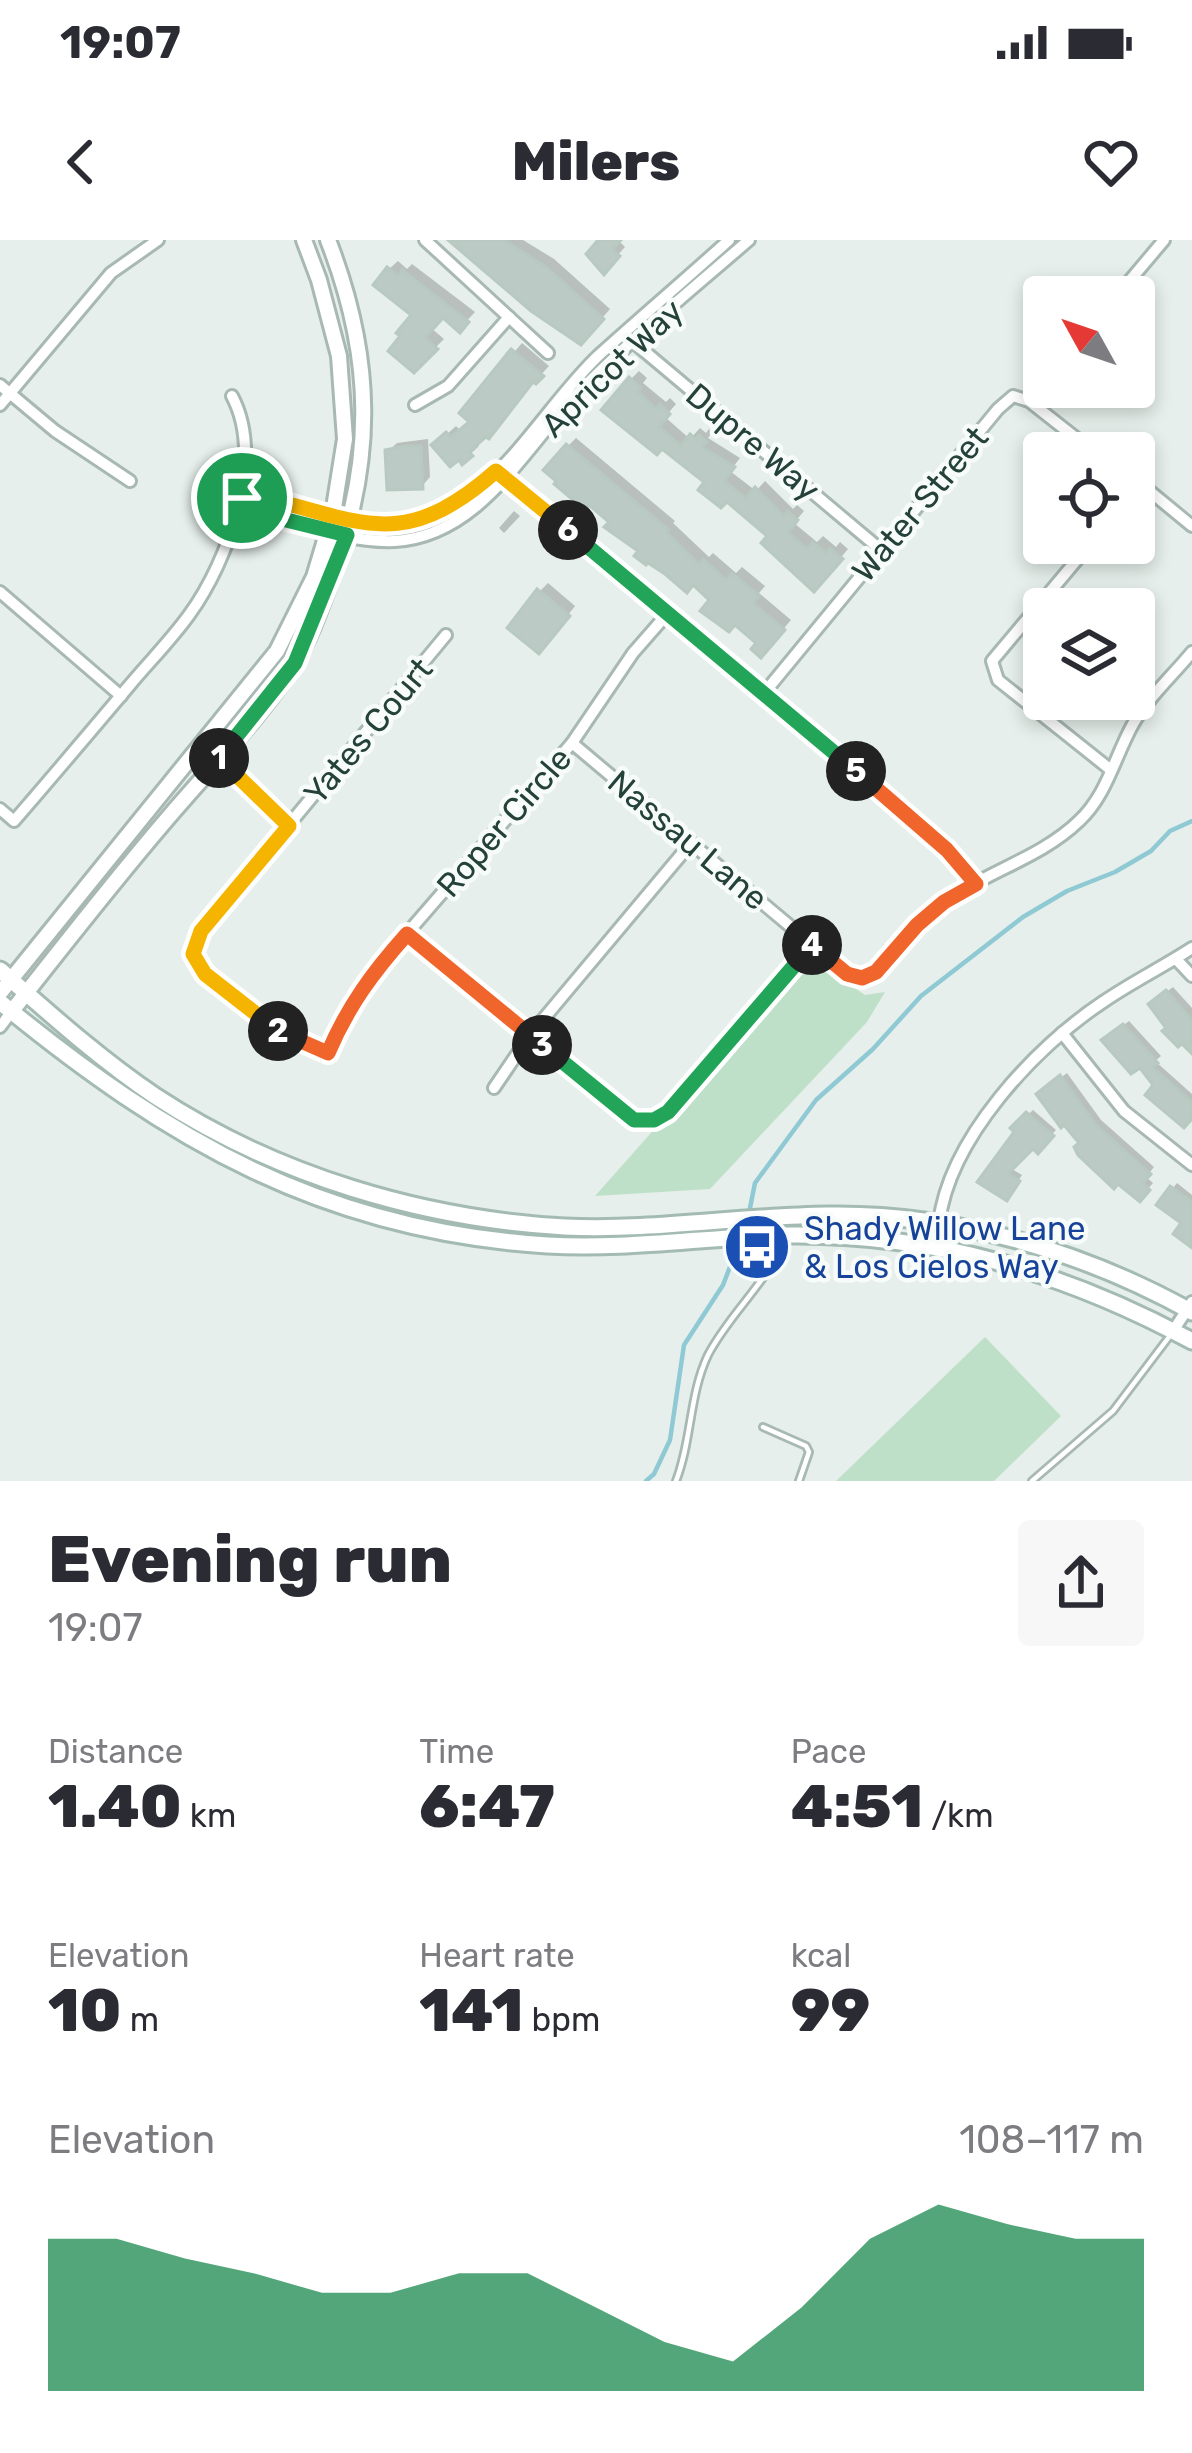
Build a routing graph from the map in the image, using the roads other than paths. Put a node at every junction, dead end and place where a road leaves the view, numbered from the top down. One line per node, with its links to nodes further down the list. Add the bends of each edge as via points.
1 (158, 240): 12 (street, via 111,273)
2 (304, 240): 21 (street, via 339,356 345,440)
3 (328, 240): 22 (street, via 361,351 366,423)
4 (425, 240): 9 (street)
5 (730, 240): 10 (street, Apricot Way)
6 (748, 240): 10 (street, Apricot Way)
7 (1164, 240): 8 (street)
8 (1134, 276)
9 (509, 317): 11 (street); 15 (street, via 448,386)
10 (630, 338): 17 (street, Apricot Way); 26 (street, Dupre Way)
11 (548, 353)
12 (5, 389): 14 (street); 18 (street)
13 (232, 396): 19 (street, via 246,438)
14 (0, 405)
15 (415, 405)
16 (1068, 432): 26 (street, Water Street, via 1013,396)
17 (501, 475): 22 (street, Apricot Way, via 431,518 391,526); 25 (street, Apricot Way, via 473,508 433,532 396,541); 29 (street)
18 (130, 481)
19 (242, 498): 21 (street, Apricot Way); 24 (street, Apricot Way, via 250,511); 33 (street, via 191,612)
20 (1155, 500): 23 (street)
21 (333, 514): 22 (street, Apricot Way); 24 (street)
22 (352, 519): 25 (street)
23 (1192, 526)
24 (328, 530): 25 (street, Apricot Way); 46 (street, via 277,652)
25 (347, 535): 35 (street, via 295,663)
26 (881, 550): 32 (street, Water Street)
27 (1073, 564): 36 (street, via 992,661 998,680)
28 (0, 592): 33 (street)
29 (668, 613): 32 (street); 34 (street, Roper Circle)
30 (446, 635): 38 (street, Yates Court)
31 (1192, 652): 36 (street, via 1135,720)
32 (765, 692): 40 (street)
33 (121, 695): 37 (street, via 14,821)
34 (572, 743): 39 (street, Nassau Lane); 41 (street, Roper Circle)
35 (218, 760): 38 (street); 47 (street)
36 (1111, 770): 40 (street, via 1079,821)
37 (0, 809)
38 (289, 826): 41 (street, Roper Circle, via 201,931 193,954 205,974 286,1038 328,1053 364,982)
39 (691, 843): 42 (street, Nassau Lane); 50 (street)
40 (976, 884): 42 (street, Nassau Lane, via 944,902 862,978)
41 (407, 934): 50 (street)
42 (812, 944): 50 (street, via 654,1120 634,1120)
43 (1192, 948): 44 (street)
44 (1177, 958): 45 (street); 49 (street)
45 (1192, 976)
46 (5, 991): 47 (main road); 48 (street); 54 (main road, via 154,1119)
47 (26, 993): 53 (main road, via 155,1096 259,1152)
48 (0, 1028)
49 (1062, 1033): 52 (street, via 1124,1111); 55 (street, via 976,1129 952,1170)
50 (530, 1035): 51 (street)
51 (494, 1088)
52 (1192, 1165)
53 (343, 1185): 54 (main road); 55 (main road, via 420,1207 570,1227 829,1215)
54 (336, 1204): 56 (main road, via 512,1241 616,1246)
55 (939, 1223): 57 (main road, via 1046,1248)
56 (778, 1236): 58 (main road, via 893,1241 992,1260 1096,1292); 61 (lane, via 709,1354)
57 (1190, 1307): 58 (street)
58 (1173, 1331): 59 (main road); 63 (lane, via 1113,1411)
59 (1192, 1341)
60 (764, 1427): 62 (lane, via 806,1446)
61 (676, 1481)
62 (799, 1481)
63 (1032, 1481)

